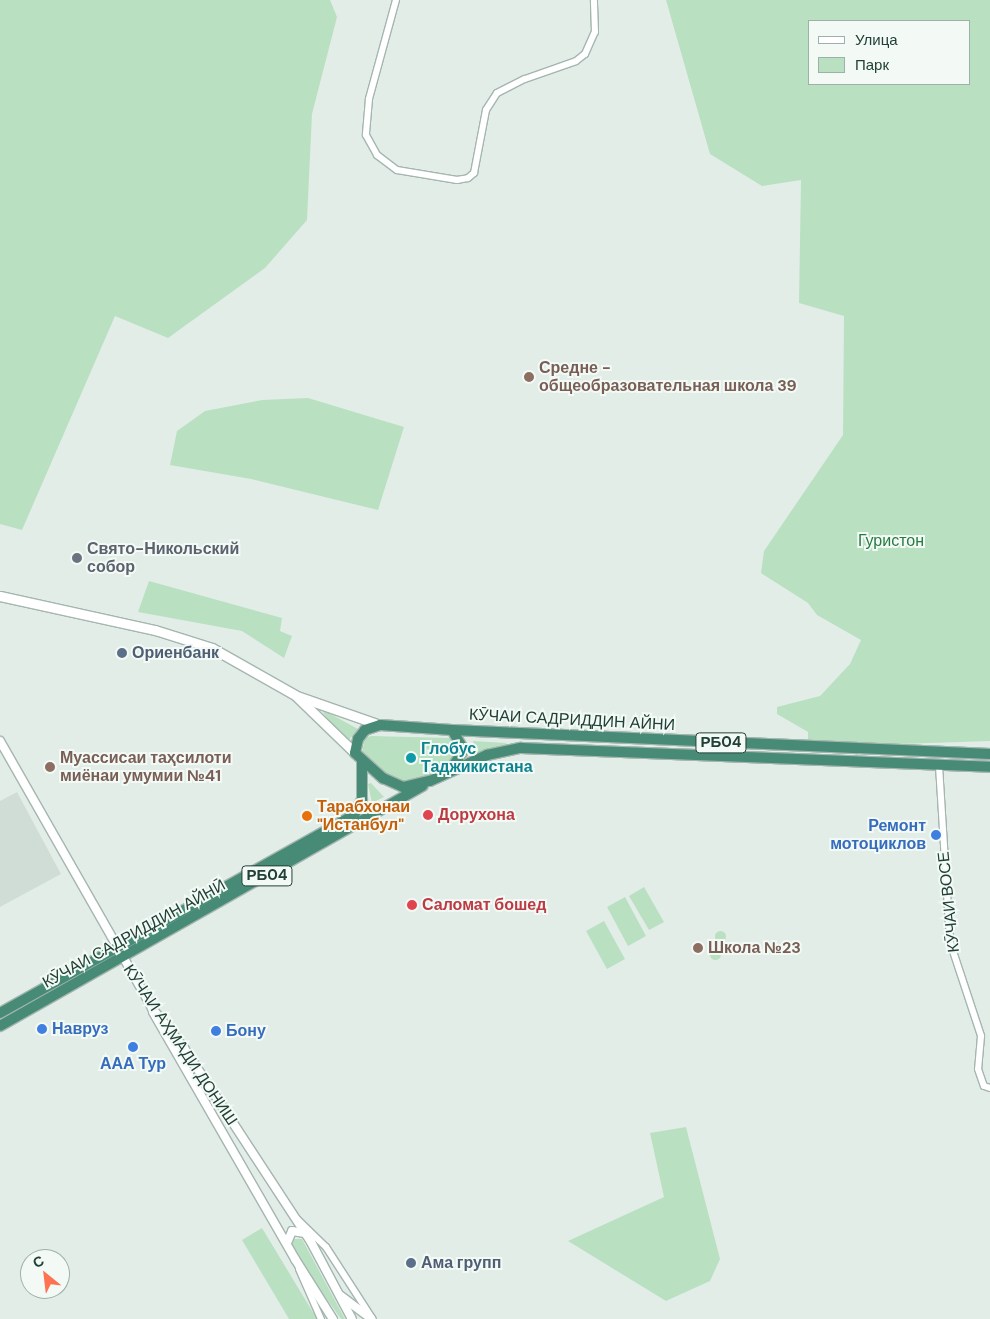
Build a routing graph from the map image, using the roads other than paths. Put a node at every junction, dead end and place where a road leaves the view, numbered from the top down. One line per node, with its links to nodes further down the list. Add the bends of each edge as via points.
1 (396, 0): 2 (street, via 369,99 366,135 377,155 397,170 457,180 474,173 486,110 497,93 576,61 585,54 594,32)
2 (594, 0)
3 (0, 596): 4 (main road, via 192,641 234,658)
4 (294, 695): 5 (main road); 9 (main road)
5 (380, 725): 6 (highway, РБ04); 9 (highway, РБ04, via 360,734)
6 (452, 730): 8 (highway, КӮЧАИ САДРИДДИН АЙНИ / РБ04); 12 (highway, via 464,750)
7 (0, 741): 14 (street, КӮЧАИ АҲМАДИ ДОНИШ)
8 (990, 754)
9 (359, 757): 13 (highway, РБ04, via 383,778 398,786 410,787); 14 (highway, КӮЧАИ САДРИДДИН АЙНӢ / РБ04, via 362,799 354,815)
10 (939, 766): 11 (highway, РБ04); 12 (highway, РБ04, via 521,748 487,755); 19 (street, КӮЧАИ ВОСЕ, via 950,942 981,1036 978,1069 984,1086)
11 (990, 767)
12 (451, 769): 13 (highway, РБ04)
13 (430, 781): 15 (highway, КӮЧАИ САДРИДДИН АЙНӢ / РБ04)
14 (115, 948): 15 (street, КӮЧАИ АҲМАДИ ДОНИШ); 17 (highway, КӮЧАИ САДРИДДИН АЙНӢ / РБ04)
15 (122, 959): 16 (street, КӮЧАИ АҲМАДИ ДОНИШ); 18 (highway, КӮЧАИ САДРИДДИН АЙНӢ / РБ04)
16 (152, 1008): 20 (street, КӮЧАИ АҲМАДИ ДОНИШ, via 180,1042); 22 (street)
17 (0, 1013)
18 (0, 1026)
19 (990, 1088)
20 (293, 1216): 21 (street, КӮЧАИ АҲМАДИ ДОНИШ); 28 (street, via 326,1247)
21 (305, 1233): 22 (street, via 292,1231); 24 (street, КӮЧАИ АҲМАДИ ДОНИШ)
22 (287, 1244): 23 (street)
23 (295, 1259): 25 (street); 26 (street)
24 (340, 1296): 27 (street, КӮЧАИ АҲМАДИ ДОНИШ); 28 (street)
25 (322, 1319)
26 (333, 1319)
27 (352, 1319)
28 (372, 1319)

